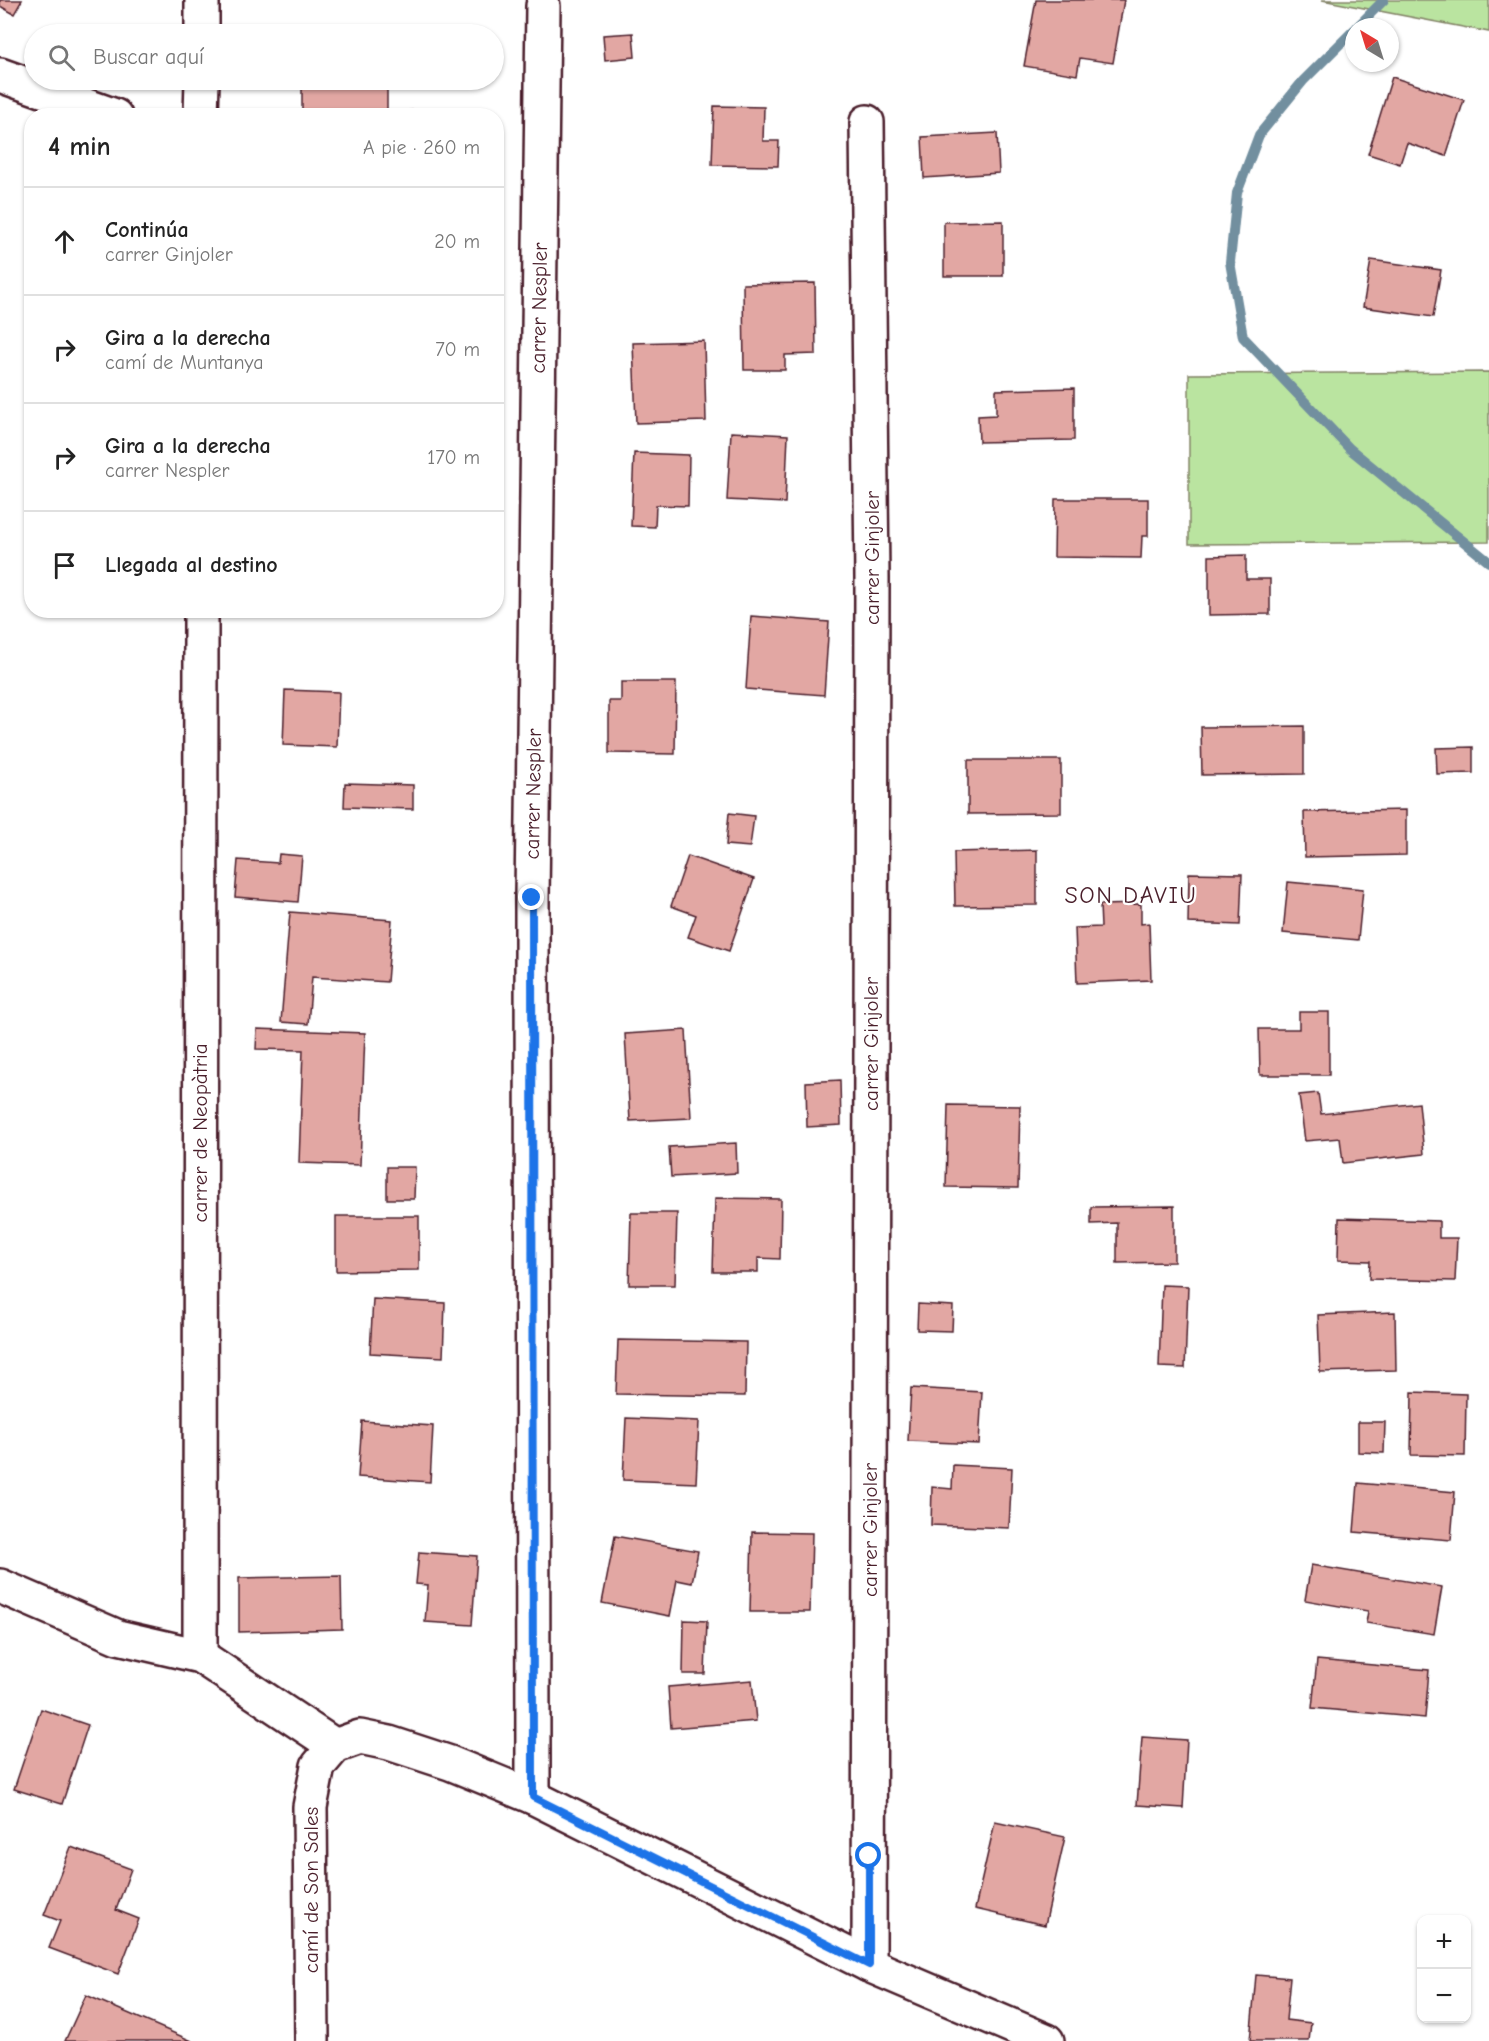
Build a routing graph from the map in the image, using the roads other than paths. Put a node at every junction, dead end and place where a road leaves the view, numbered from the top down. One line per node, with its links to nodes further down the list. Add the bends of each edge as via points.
1 (202, 0): 3 (street)
2 (543, 6): 15 (street, carrer Nespler, via 532,898)
3 (202, 24)
4 (0, 75): 5 (street)
5 (24, 84)
6 (42, 90): 8 (street)
7 (202, 90): 9 (street)
8 (93, 108)
9 (201, 108)
10 (867, 122): 16 (street, carrer Ginjoler, via 872,578)
11 (201, 618): 13 (street, carrer de Neopàtria)
12 (0, 1586): 13 (street, via 118,1637)
13 (200, 1656): 14 (street)
14 (335, 1746): 15 (street, via 360,1737 390,1743); 17 (street, camí de Son Sales, via 318,1766 310,1807)
15 (533, 1797): 16 (street)
16 (869, 1965): 18 (street)
17 (312, 2041)
18 (1047, 2041)

